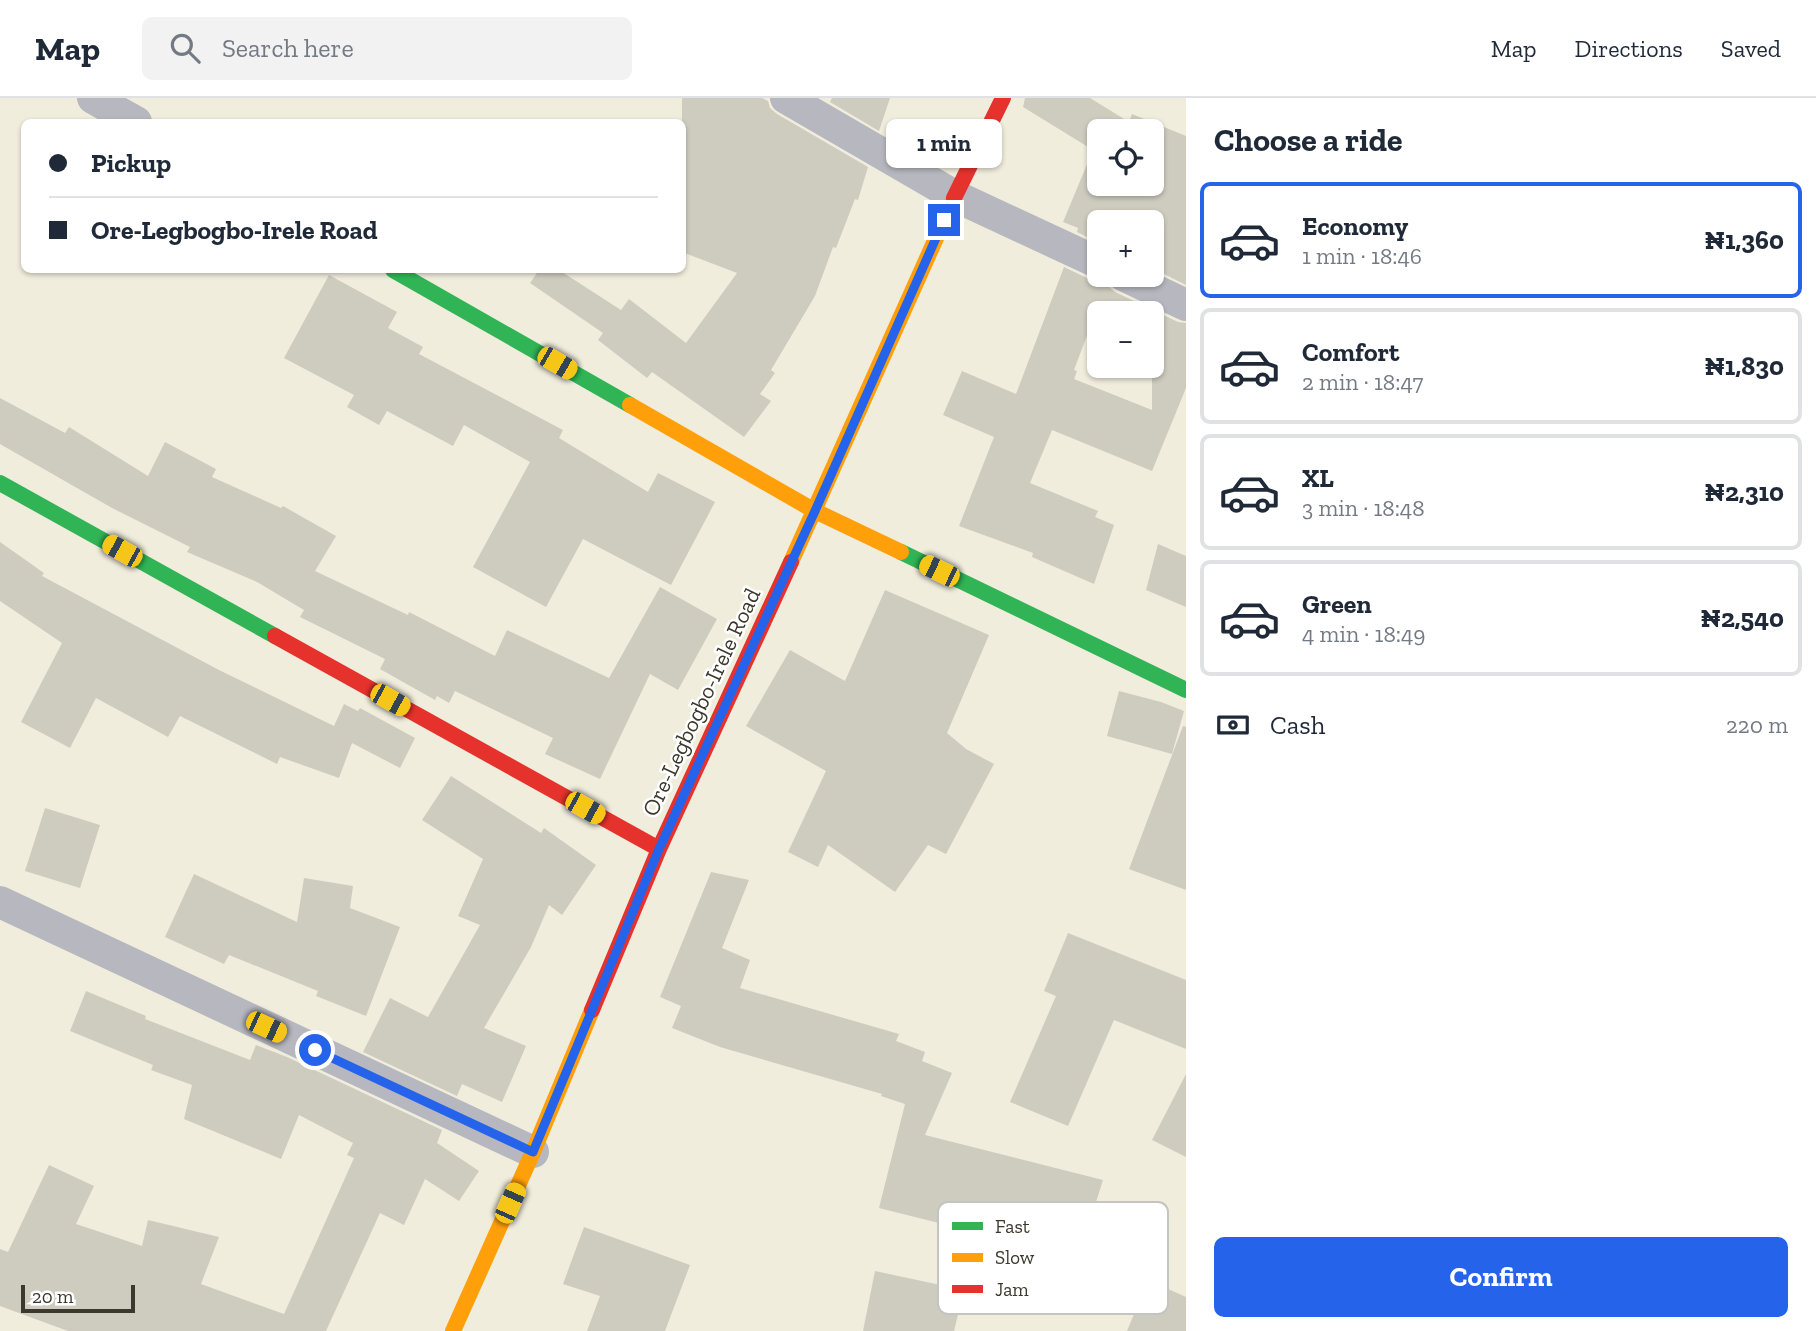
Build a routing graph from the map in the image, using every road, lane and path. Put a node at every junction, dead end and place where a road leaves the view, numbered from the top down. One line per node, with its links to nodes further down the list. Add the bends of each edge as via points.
1 (93, 98): 4 (street)
2 (786, 98): 5 (street)
3 (1003, 98): 5 (street, Ore-Legbogbo-Irele Road)
4 (131, 119)
5 (955, 196): 6 (street); 11 (street, Ore-Legbogbo-Irele Road)
6 (1087, 257)
7 (398, 273): 11 (street)
8 (1149, 287): 9 (street)
9 (1186, 305)
10 (0, 483): 13 (street)
11 (815, 511): 12 (street); 13 (street, Ore-Legbogbo-Irele Road)
12 (1186, 690)
13 (659, 849): 15 (street, Ore-Legbogbo-Irele Road)
14 (0, 902): 15 (street)
15 (533, 1152): 16 (street, Ore-Legbogbo-Irele Road)
16 (453, 1331)

